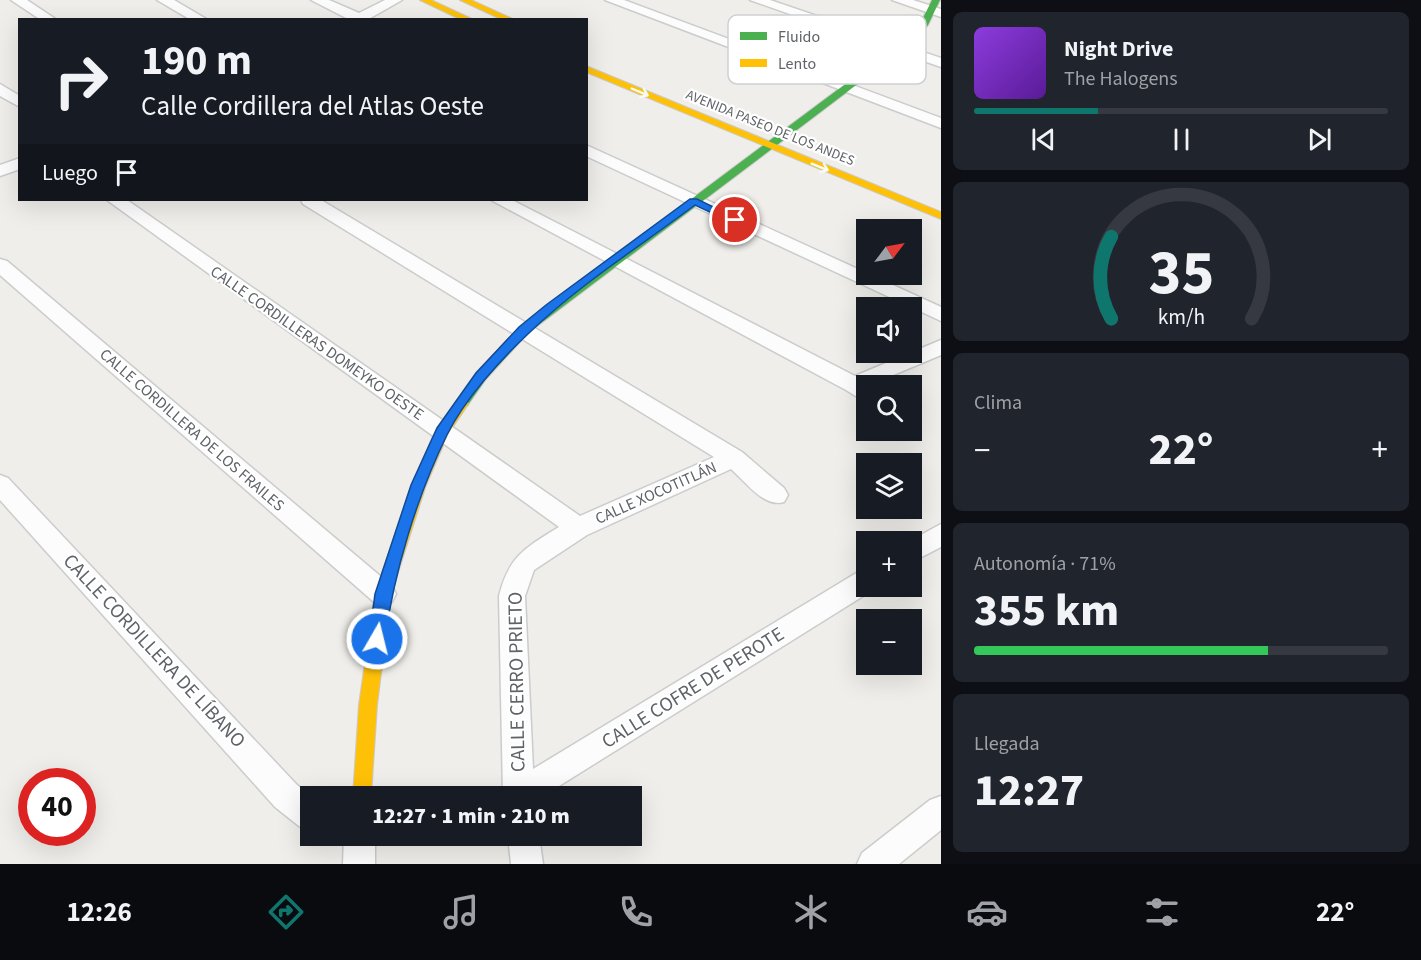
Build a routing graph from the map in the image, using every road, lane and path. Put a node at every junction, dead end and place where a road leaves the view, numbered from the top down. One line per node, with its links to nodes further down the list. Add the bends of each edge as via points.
1 (18, 0): 12 (street)
2 (164, 0): 13 (street)
3 (318, 0): 14 (street)
4 (396, 0): 15 (street)
5 (424, 0): 16 (street)
6 (464, 0): 17 (street)
7 (612, 0): 19 (street)
8 (757, 0): 11 (street)
9 (898, 0): 10 (street)
10 (937, 8): 18 (street)
11 (800, 15)
12 (48, 18)
13 (198, 18)
14 (356, 18)
15 (360, 18)
16 (465, 18)
17 (506, 18)
18 (926, 22)
19 (728, 44)
20 (926, 58): 21 (street)
21 (941, 63)
22 (588, 70): 29 (street, AVENIDA PASEO DE LOS ANDES, one-way to 29)
23 (835, 84): 25 (street)
24 (851, 84): 25 (street)
25 (846, 88): 26 (street); 27 (street)
26 (941, 123)
27 (779, 131): 28 (street, AVENIDA PASEO DE LOS ANDES); 29 (street)
28 (805, 142)
29 (768, 146): 36 (street); 37 (street, AVENIDA PASEO DE LOS ANDES, one-way to 37)
30 (588, 151): 36 (street)
31 (18, 164): 32 (street)
32 (0, 171)
33 (117, 201): 45 (street, CALLE CORDILLERAS DOMEYKO OESTE)
34 (311, 201): 41 (street)
35 (502, 201): 38 (street)
36 (694, 201): 38 (street); 40 (street)
37 (941, 216)
38 (613, 260): 41 (street); 44 (street)
39 (0, 265): 53 (street, CALLE CORDILLERA DE LOS FRAILES)
40 (941, 315)
41 (524, 330): 45 (street, via 481,376); 46 (street)
42 (941, 347): 43 (street)
43 (888, 375)
44 (856, 388)
45 (442, 432): 49 (street, CALLE CORDILLERAS DOMEYKO OESTE); 53 (street, via 419,485)
46 (734, 458): 48 (street); 49 (street, CALLE XOCOTITLÁN)
47 (0, 484): 57 (street, CALLE CORDILLERA DE LÍBANO)
48 (776, 495)
49 (578, 528): 55 (street, CALLE CERRO PRIETO, via 525,563 517,575 512,596)
50 (941, 534): 51 (street)
51 (922, 546)
52 (856, 587): 56 (street, CALLE COFRE DE PEROTE)
53 (383, 594): 54 (street, via 368,705)
54 (363, 786)
55 (518, 786)
56 (534, 786)
57 (300, 807)
58 (941, 811): 61 (street)
59 (525, 846): 60 (street)
60 (527, 864)
61 (873, 864)

